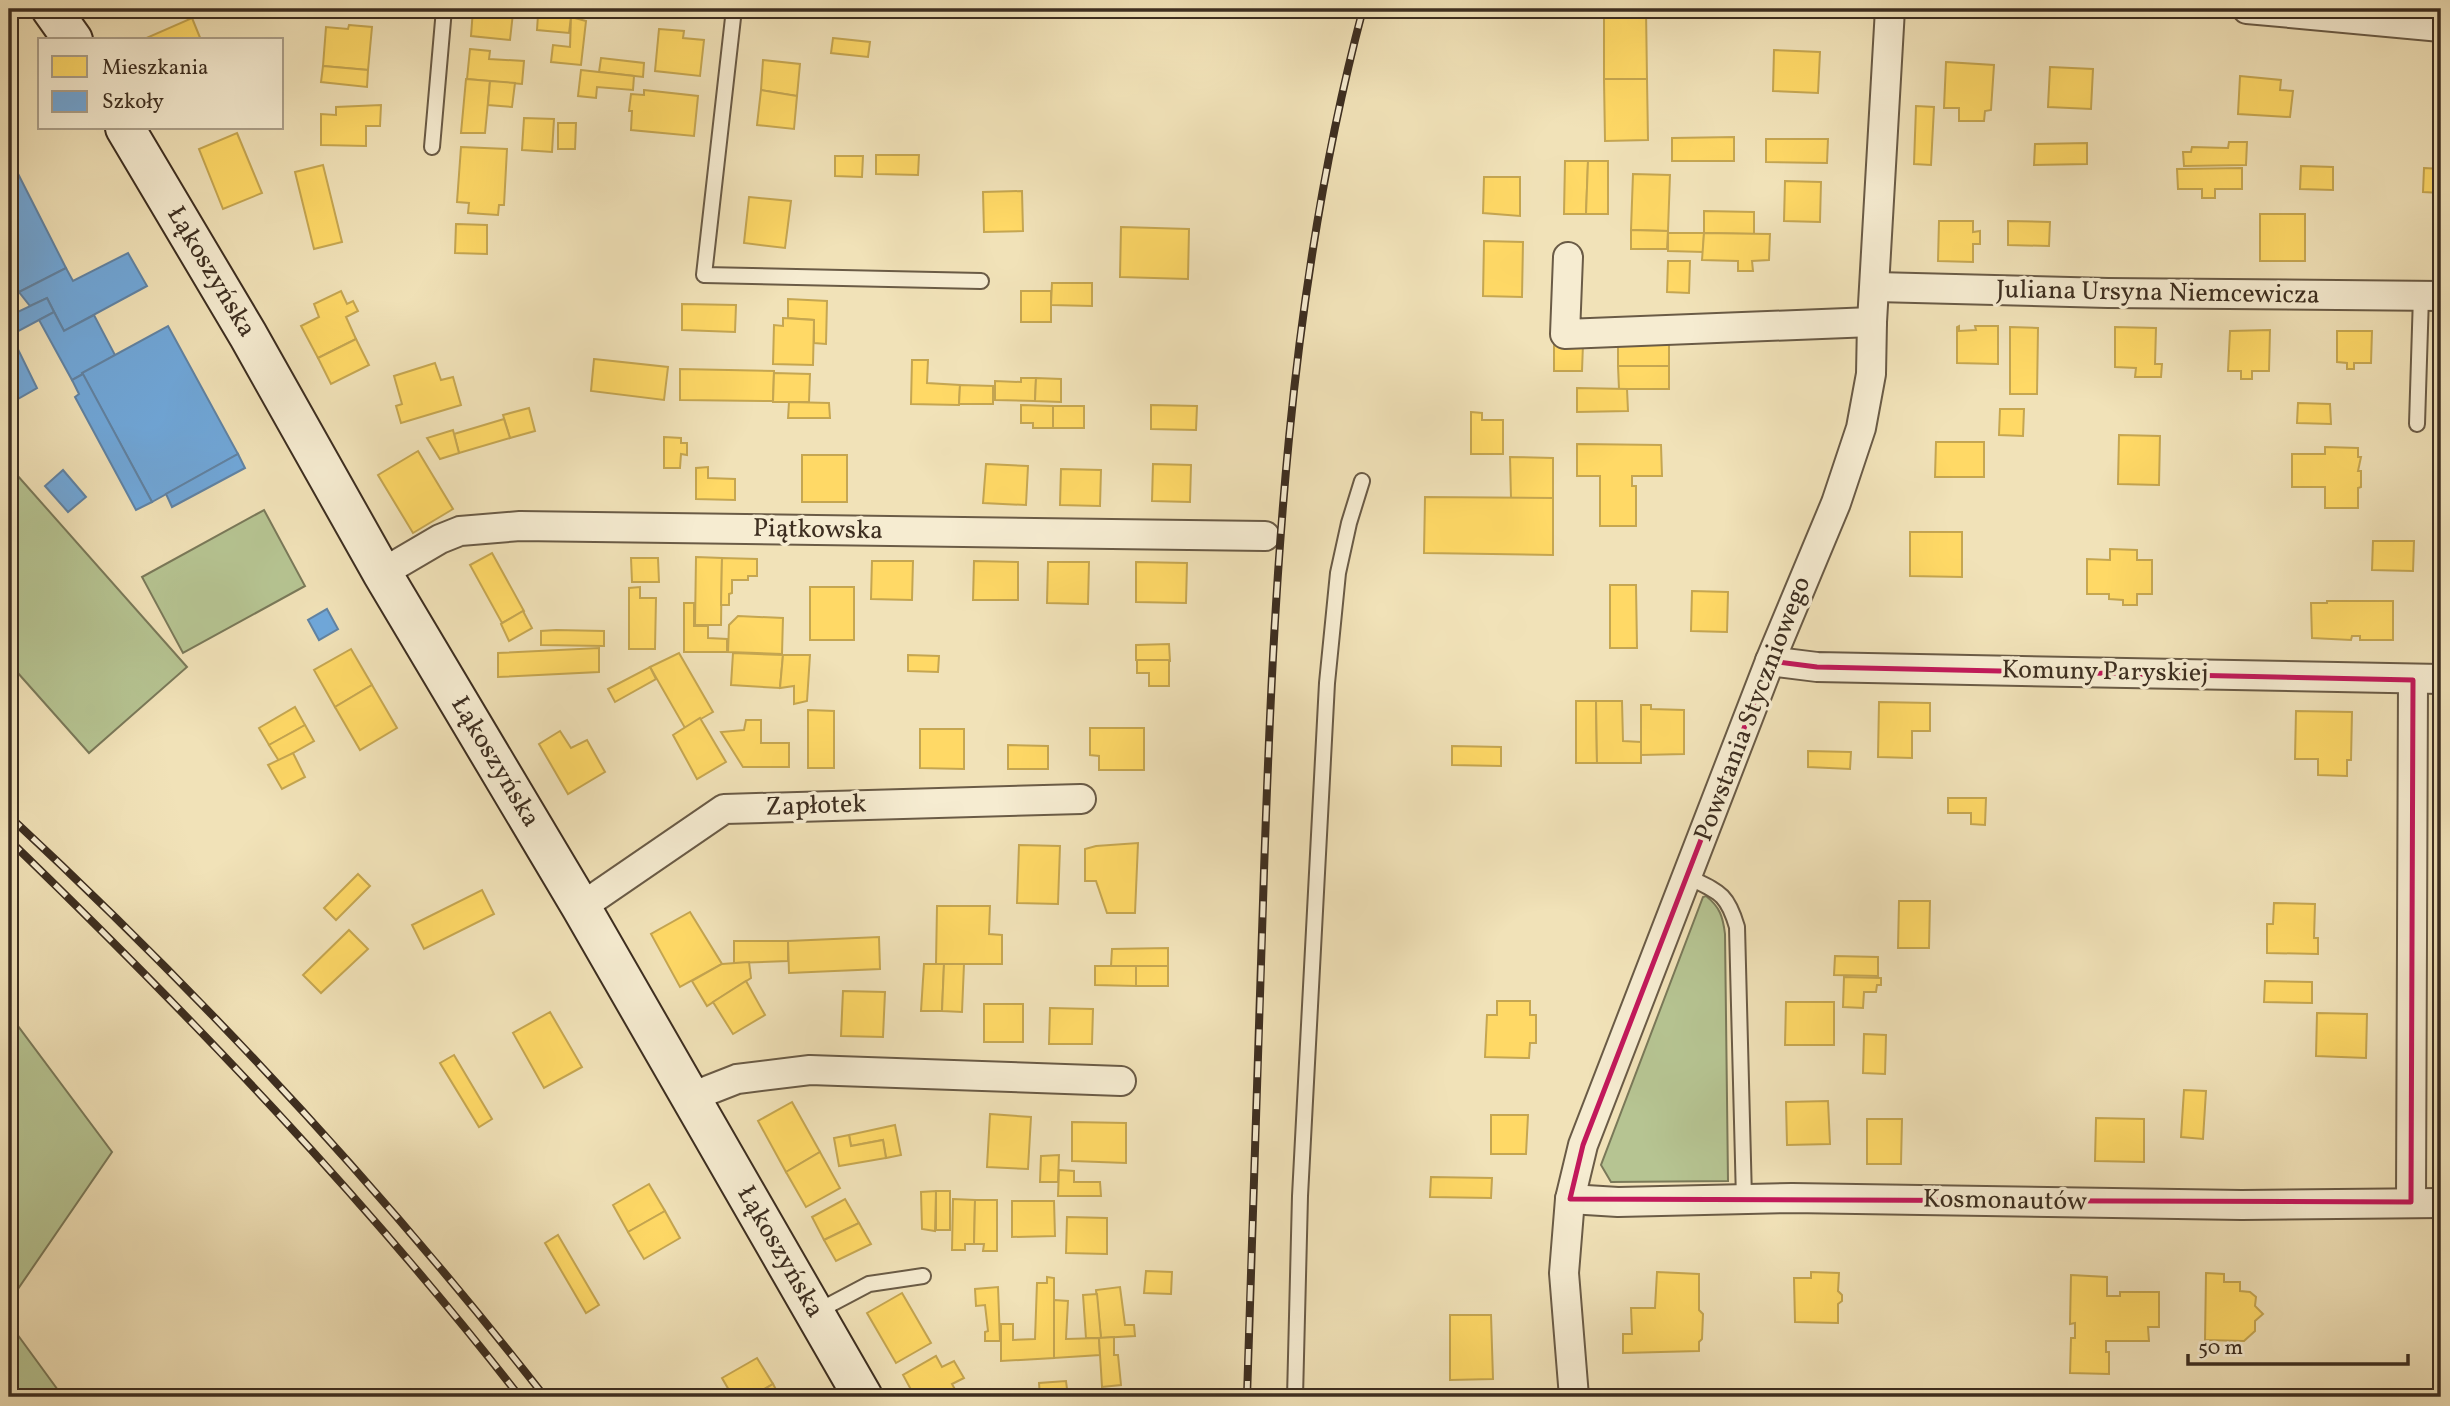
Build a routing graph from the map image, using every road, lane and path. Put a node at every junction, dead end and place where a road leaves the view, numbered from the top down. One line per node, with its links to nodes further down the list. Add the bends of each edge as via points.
1 (51, 9): 8 (street)
2 (444, 9): 10 (lane)
3 (734, 9): 12 (lane, via 704,275)
4 (1890, 9): 13 (street, Powstania Styczniowego)
5 (2247, 9): 6 (street)
6 (2411, 17): 7 (street)
7 (2441, 27)
8 (73, 38)
9 (126, 130): 19 (street, Łąkoszyńska)
10 (432, 147)
11 (1568, 257): 15 (street, via 1565,334)
12 (981, 281)
13 (1876, 288): 14 (street, Juliana Ursyna Niemcewicza); 15 (street, Powstania Styczniowego)
14 (2431, 296): 16 (lane)
15 (1872, 322): 20 (street, Powstania Styczniowego, via 1871,374 1861,428 1836,503)
16 (2417, 424)
17 (1362, 481): 35 (lane, via 1338,573 1326,683 1300,1196)
18 (1265, 536): 19 (street, Piątkowska, via 520,526 460,531)
19 (382, 573): 25 (street, Łąkoszyńska)
20 (1770, 661): 22 (street, Komuny Paryskiej, via 1817,667); 24 (street, Powstania Styczniowego)
21 (2441, 679): 22 (street, Komuny Paryskiej)
22 (2413, 680): 30 (street)
23 (1081, 799): 25 (street, Zapłotek, via 724,808)
24 (1688, 877): 28 (street, Powstania Styczniowego, via 1583,1144); 29 (lane, via 1718,891 1730,905 1737,927)
25 (581, 907): 27 (street, Łąkoszyńska)
26 (1121, 1081): 27 (street, via 810,1070 737,1079)
27 (691, 1097): 33 (street, Łąkoszyńska)
28 (1570, 1199): 29 (street, Kosmonautów); 36 (street, Powstania Styczniowego, via 1564,1273)
29 (1744, 1199): 30 (street, Kosmonautów, via 2242,1205)
30 (2411, 1202): 31 (street, Kosmonautów)
31 (2441, 1203)
32 (923, 1276): 33 (lane, via 869,1284)
33 (815, 1313): 34 (street, Łąkoszyńska)
34 (863, 1397)
35 (1295, 1397)
36 (1574, 1397)

